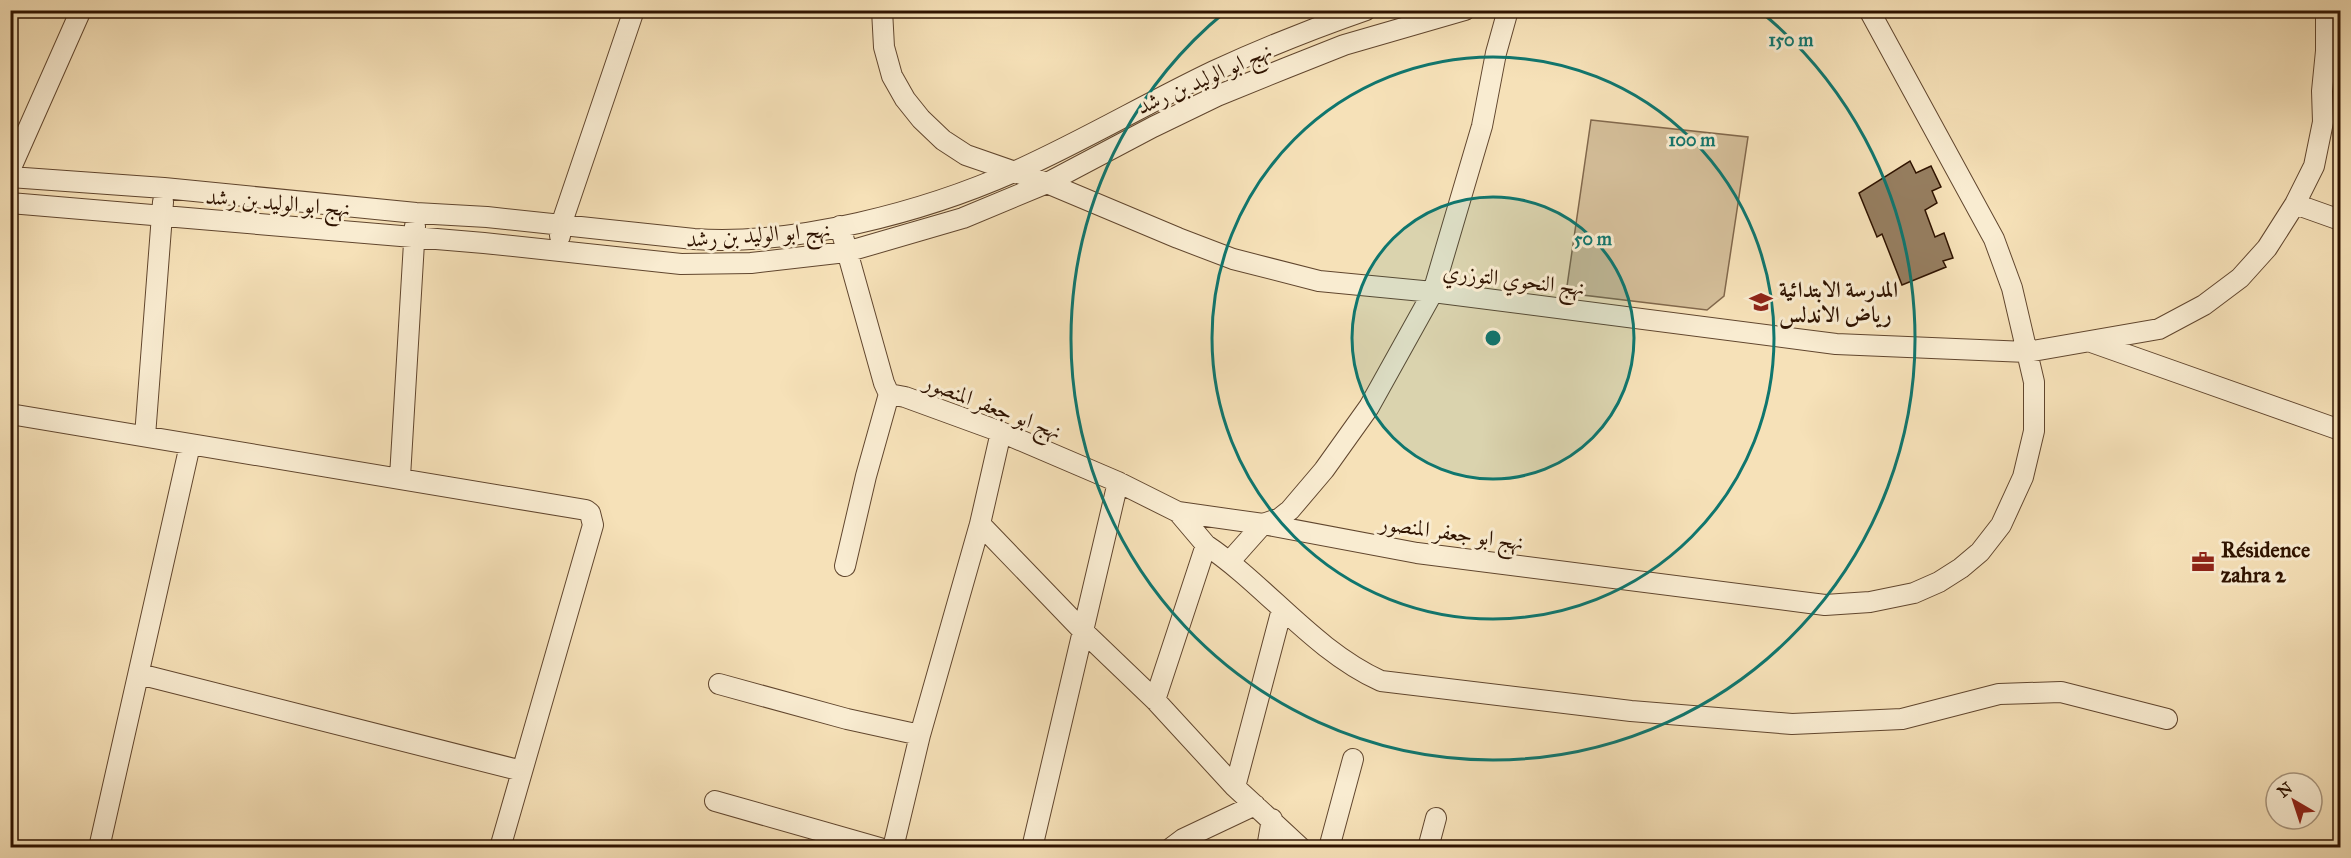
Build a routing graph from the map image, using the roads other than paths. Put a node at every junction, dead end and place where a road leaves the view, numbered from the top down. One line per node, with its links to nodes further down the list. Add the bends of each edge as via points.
1 (81, 10): 9 (street)
2 (634, 10): 19 (street)
3 (882, 10): 10 (street, نهج النحوي التوزري, via 884,47 892,76 921,119 966,155)
4 (1366, 10): 10 (street, نهج ابو الوليد بن رشد, via 1215,71)
5 (1465, 10): 12 (street, نهج ابو الوليد بن رشد, via 1344,45 1217,96)
6 (1508, 10): 24 (street, via 1482,126)
7 (1869, 10): 26 (street, نهج ابو جعفر المنصور, via 1994,239 2012,288)
8 (2326, 10): 15 (street, نهج النحوي التوزري, via 2323,122 2314,166)
9 (10, 170)
10 (1014, 172): 12 (street, نهج النحوي التوزري); 20 (street, نهج ابو الوليد بن رشد, via 897,213)
11 (10, 177): 13 (street, نهج ابو الوليد بن رشد)
12 (1047, 183): 23 (street, نهج ابو الوليد بن رشد, via 963,218); 24 (street, نهج النحوي التوزري, via 1178,238 1278,272 1319,281)
13 (165, 188): 16 (street, نهج ابو الوليد بن رشد); 17 (street)
14 (10, 203): 17 (street, نهج ابو الوليد بن رشد)
15 (2295, 204): 18 (street); 25 (street, نهج النحوي التوزري, via 2260,256 2240,278 2204,305 2159,329)
16 (416, 213): 19 (street, نهج ابو الوليد بن رشد); 21 (street)
17 (161, 215): 21 (street, نهج ابو الوليد بن رشد); 31 (street)
18 (2340, 220)
19 (561, 225): 20 (street, نهج ابو الوليد بن رشد, via 724,241); 22 (street)
20 (840, 226): 23 (street, نهج ابو جعفر المنصور)
21 (414, 238): 22 (street, نهج ابو الوليد بن رشد); 33 (street)
22 (558, 250): 23 (street, نهج ابو الوليد بن رشد, via 715,265)
23 (846, 252): 27 (street, نهج ابو جعفر المنصور)
24 (1433, 292): 26 (street, نهج النحوي التوزري, via 1836,344); 37 (street, via 1369,407 1324,470 1290,510)
25 (2089, 341): 26 (street, نهج النحوي التوزري); 29 (street)
26 (2026, 352): 37 (street, نهج ابو جعفر المنصور, via 2034,382 2034,431 2023,477 2001,525 1980,552 1961,568 1931,586 1889,599 1825,605 1417,553)
27 (889, 394): 30 (street, نهج ابو جعفر المنصور); 40 (street)
28 (10, 414): 31 (street)
29 (2340, 430)
30 (1001, 432): 34 (street, نهج ابو جعفر المنصور); 36 (street)
31 (145, 436): 32 (street)
32 (190, 445): 33 (street); 43 (street)
33 (400, 477): 49 (street, via 586,510 592,516 593,525)
34 (1118, 482): 35 (street, نهج ابو جعفر المنصور); 42 (street)
35 (1178, 512): 37 (street, نهج ابو جعفر المنصور); 38 (street)
36 (980, 524): 42 (street); 47 (street)
37 (1263, 524): 39 (street)
38 (1206, 545): 39 (street); 45 (street)
39 (1230, 561): 41 (street)
40 (845, 566)
41 (1282, 609): 46 (street, via 1354,668 1381,681 1631,711 1792,724 1902,719 1999,694 2061,692); 50 (street)
42 (1083, 631): 45 (street); 59 (street)
43 (139, 674): 49 (street); 55 (street)
44 (719, 684): 47 (street)
45 (1155, 700): 50 (street)
46 (2167, 719)
47 (920, 735): 58 (street)
48 (1353, 759): 63 (street)
49 (522, 771): 56 (street)
50 (1235, 787): 52 (street)
51 (715, 801): 57 (street)
52 (1255, 805): 54 (street); 60 (street)
53 (1436, 818): 64 (street)
54 (1272, 819): 61 (street); 62 (street)
55 (99, 848)
56 (500, 848)
57 (880, 848)
58 (893, 848)
59 (1032, 848)
60 (1171, 848)
61 (1267, 848)
62 (1300, 848)
63 (1329, 848)
64 (1428, 848)

